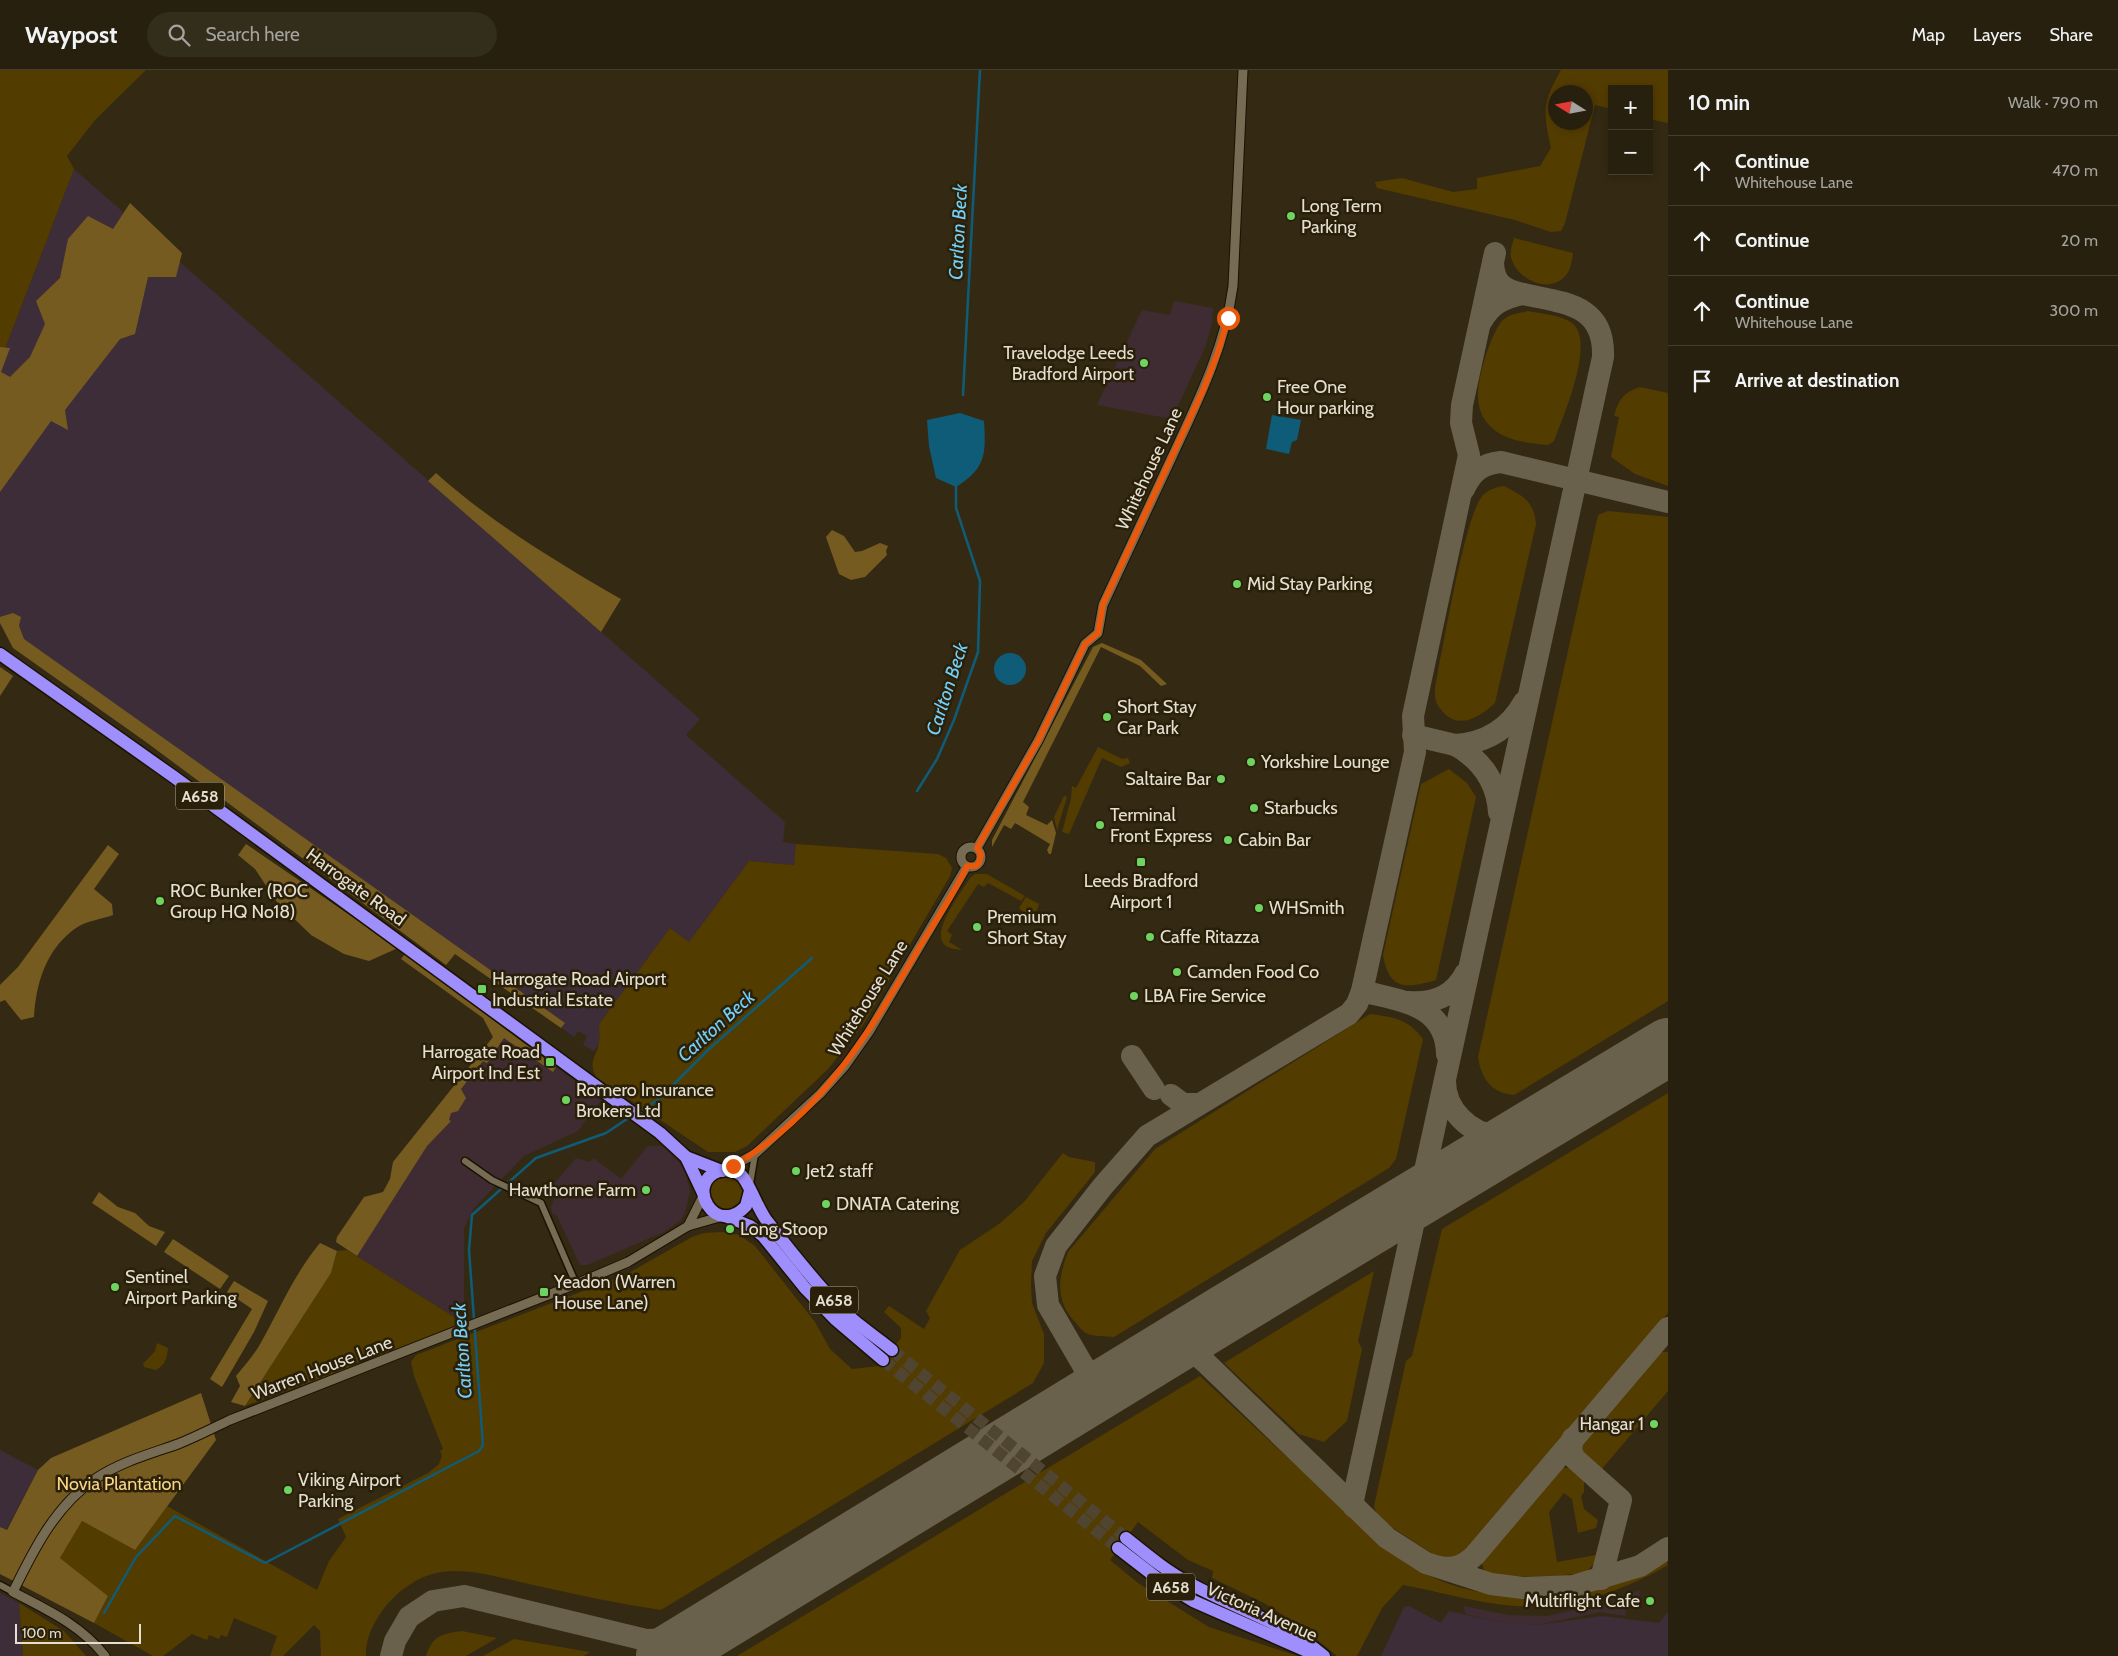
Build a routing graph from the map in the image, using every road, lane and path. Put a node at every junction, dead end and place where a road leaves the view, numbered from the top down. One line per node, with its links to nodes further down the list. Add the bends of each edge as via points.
1 (1243, 70): 3 (street, Whitehouse Lane, via 1233,286 1218,352 1193,413 1103,604 1098,633 1085,644 1038,741)
2 (0, 654): 6 (highway, Harrogate Road / A658, via 182,782 660,1133)
3 (977, 848): 4 (street, via 981,854 979,863); 4 (street, via 971,846 963,851 961,859)
4 (967, 866): 5 (street, Whitehouse Lane, via 869,1032 845,1066 820,1094)
5 (755, 1154): 8 (street, Whitehouse Lane); 9 (street)
6 (686, 1157): 8 (highway, Harrogate Road / A658); 10 (highway, Harrogate Road / A658)
7 (465, 1161): 13 (street, via 492,1180 541,1202)
8 (723, 1170): 9 (highway, via 742,1176); 10 (highway, via 709,1178)
9 (749, 1189): 11 (highway, via 746,1206 740,1212); 14 (highway, A658, via 762,1215)
10 (703, 1194): 11 (highway, via 708,1207); 12 (street)
11 (724, 1216): 12 (street, Warren House Lane); 14 (highway, A658, via 750,1226 763,1236)
12 (688, 1226): 13 (street, Warren House Lane, via 628,1262)
13 (576, 1284): 20 (street, Warren House Lane, via 113,1469 93,1480 70,1500 36,1546)
14 (810, 1284): 15 (highway, A658); 16 (highway, A658, via 836,1320)
15 (892, 1350)
16 (884, 1360)
17 (1126, 1538): 23 (highway, Victoria Avenue / A658, via 1187,1582 1266,1618 1303,1638)
18 (1118, 1548): 22 (highway, Victoria Avenue / A658, via 1193,1601)
19 (0, 1585): 20 (street)
20 (13, 1592): 21 (street, via 73,1625 93,1640)
21 (105, 1656)
22 (1318, 1656)
23 (1324, 1656)

